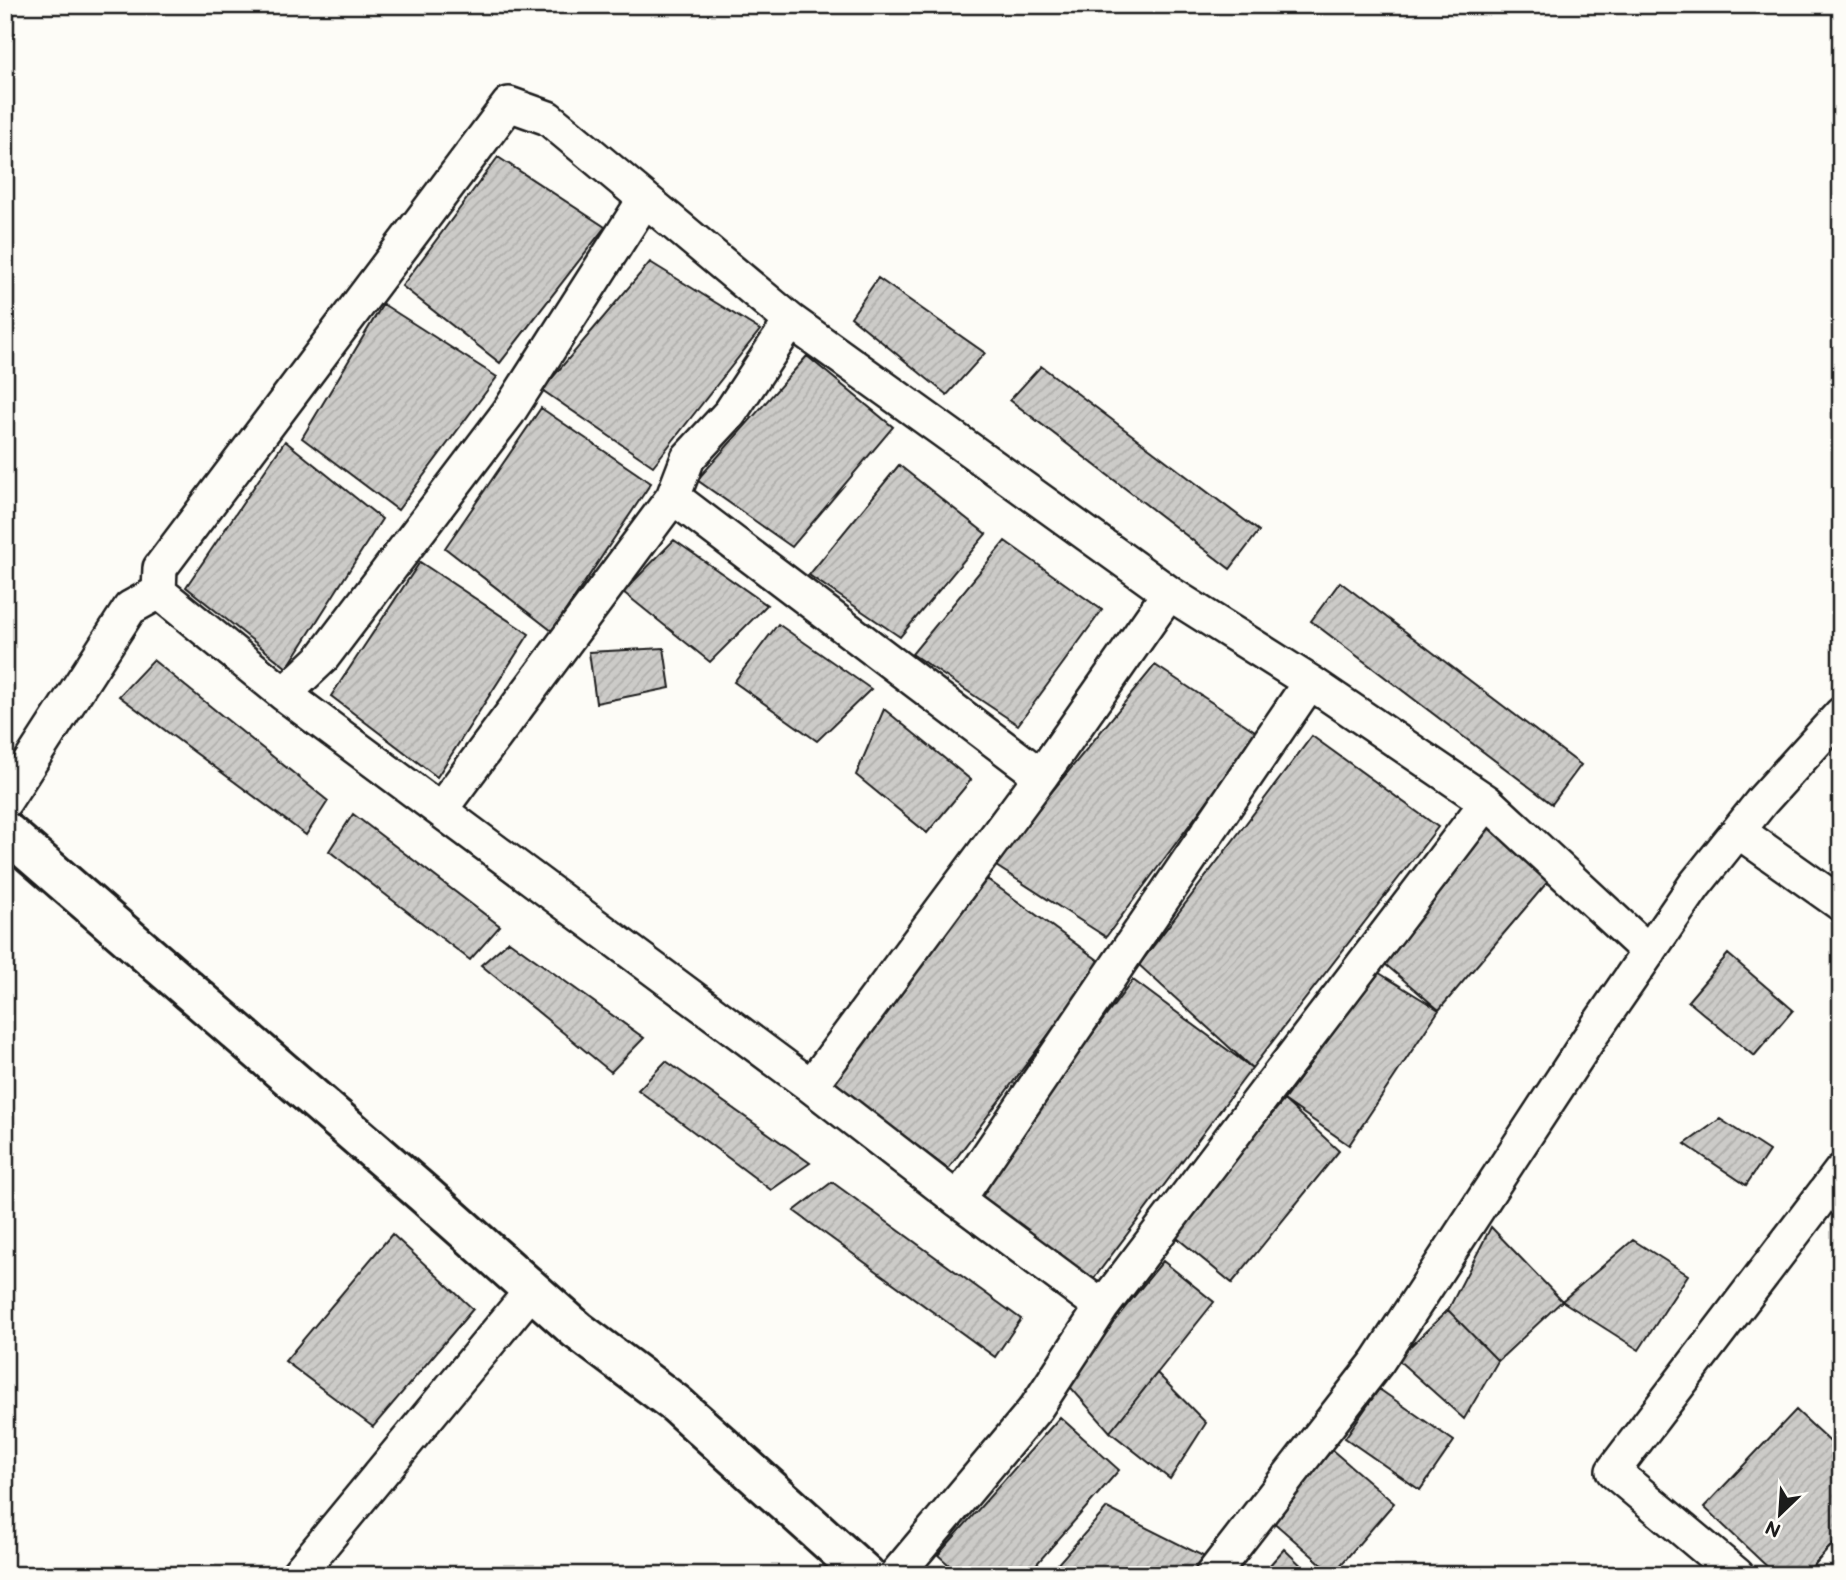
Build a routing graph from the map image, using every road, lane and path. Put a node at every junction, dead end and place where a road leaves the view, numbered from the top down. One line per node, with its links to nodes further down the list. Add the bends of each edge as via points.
1 (645, 199): 2 (street); 4 (street, via 548,118 509,104 160,568); 7 (street, via 508,413 322,658)
2 (791, 321): 3 (street, via 730,413 688,458); 5 (street)
3 (673, 497): 9 (street); 12 (street)
4 (159, 592): 7 (street); 10 (street, via 130,608)
5 (1169, 593): 6 (street); 9 (street)
6 (1310, 682): 11 (street); 19 (street)
7 (284, 694): 12 (street)
8 (1841, 714): 14 (street)
9 (1041, 776): 17 (street)
10 (5, 802)
11 (1487, 802): 16 (street); 21 (street)
12 (441, 809): 17 (street)
13 (5, 831): 20 (main road)
14 (1738, 831): 15 (street); 16 (street)
15 (1841, 904)
16 (1649, 952): 26 (street, via 1378,1361)
17 (811, 1086): 19 (street)
18 (1841, 1171): 27 (street, via 1613,1471)
19 (958, 1200): 21 (street)
20 (532, 1290): 23 (street); 24 (main road, via 676,1404)
21 (1102, 1307): 25 (street, via 1036,1408)
22 (1841, 1561): 28 (street)
23 (297, 1575)
24 (866, 1575)
25 (896, 1575)
26 (1212, 1575)
27 (1737, 1575)
28 (1829, 1575)

